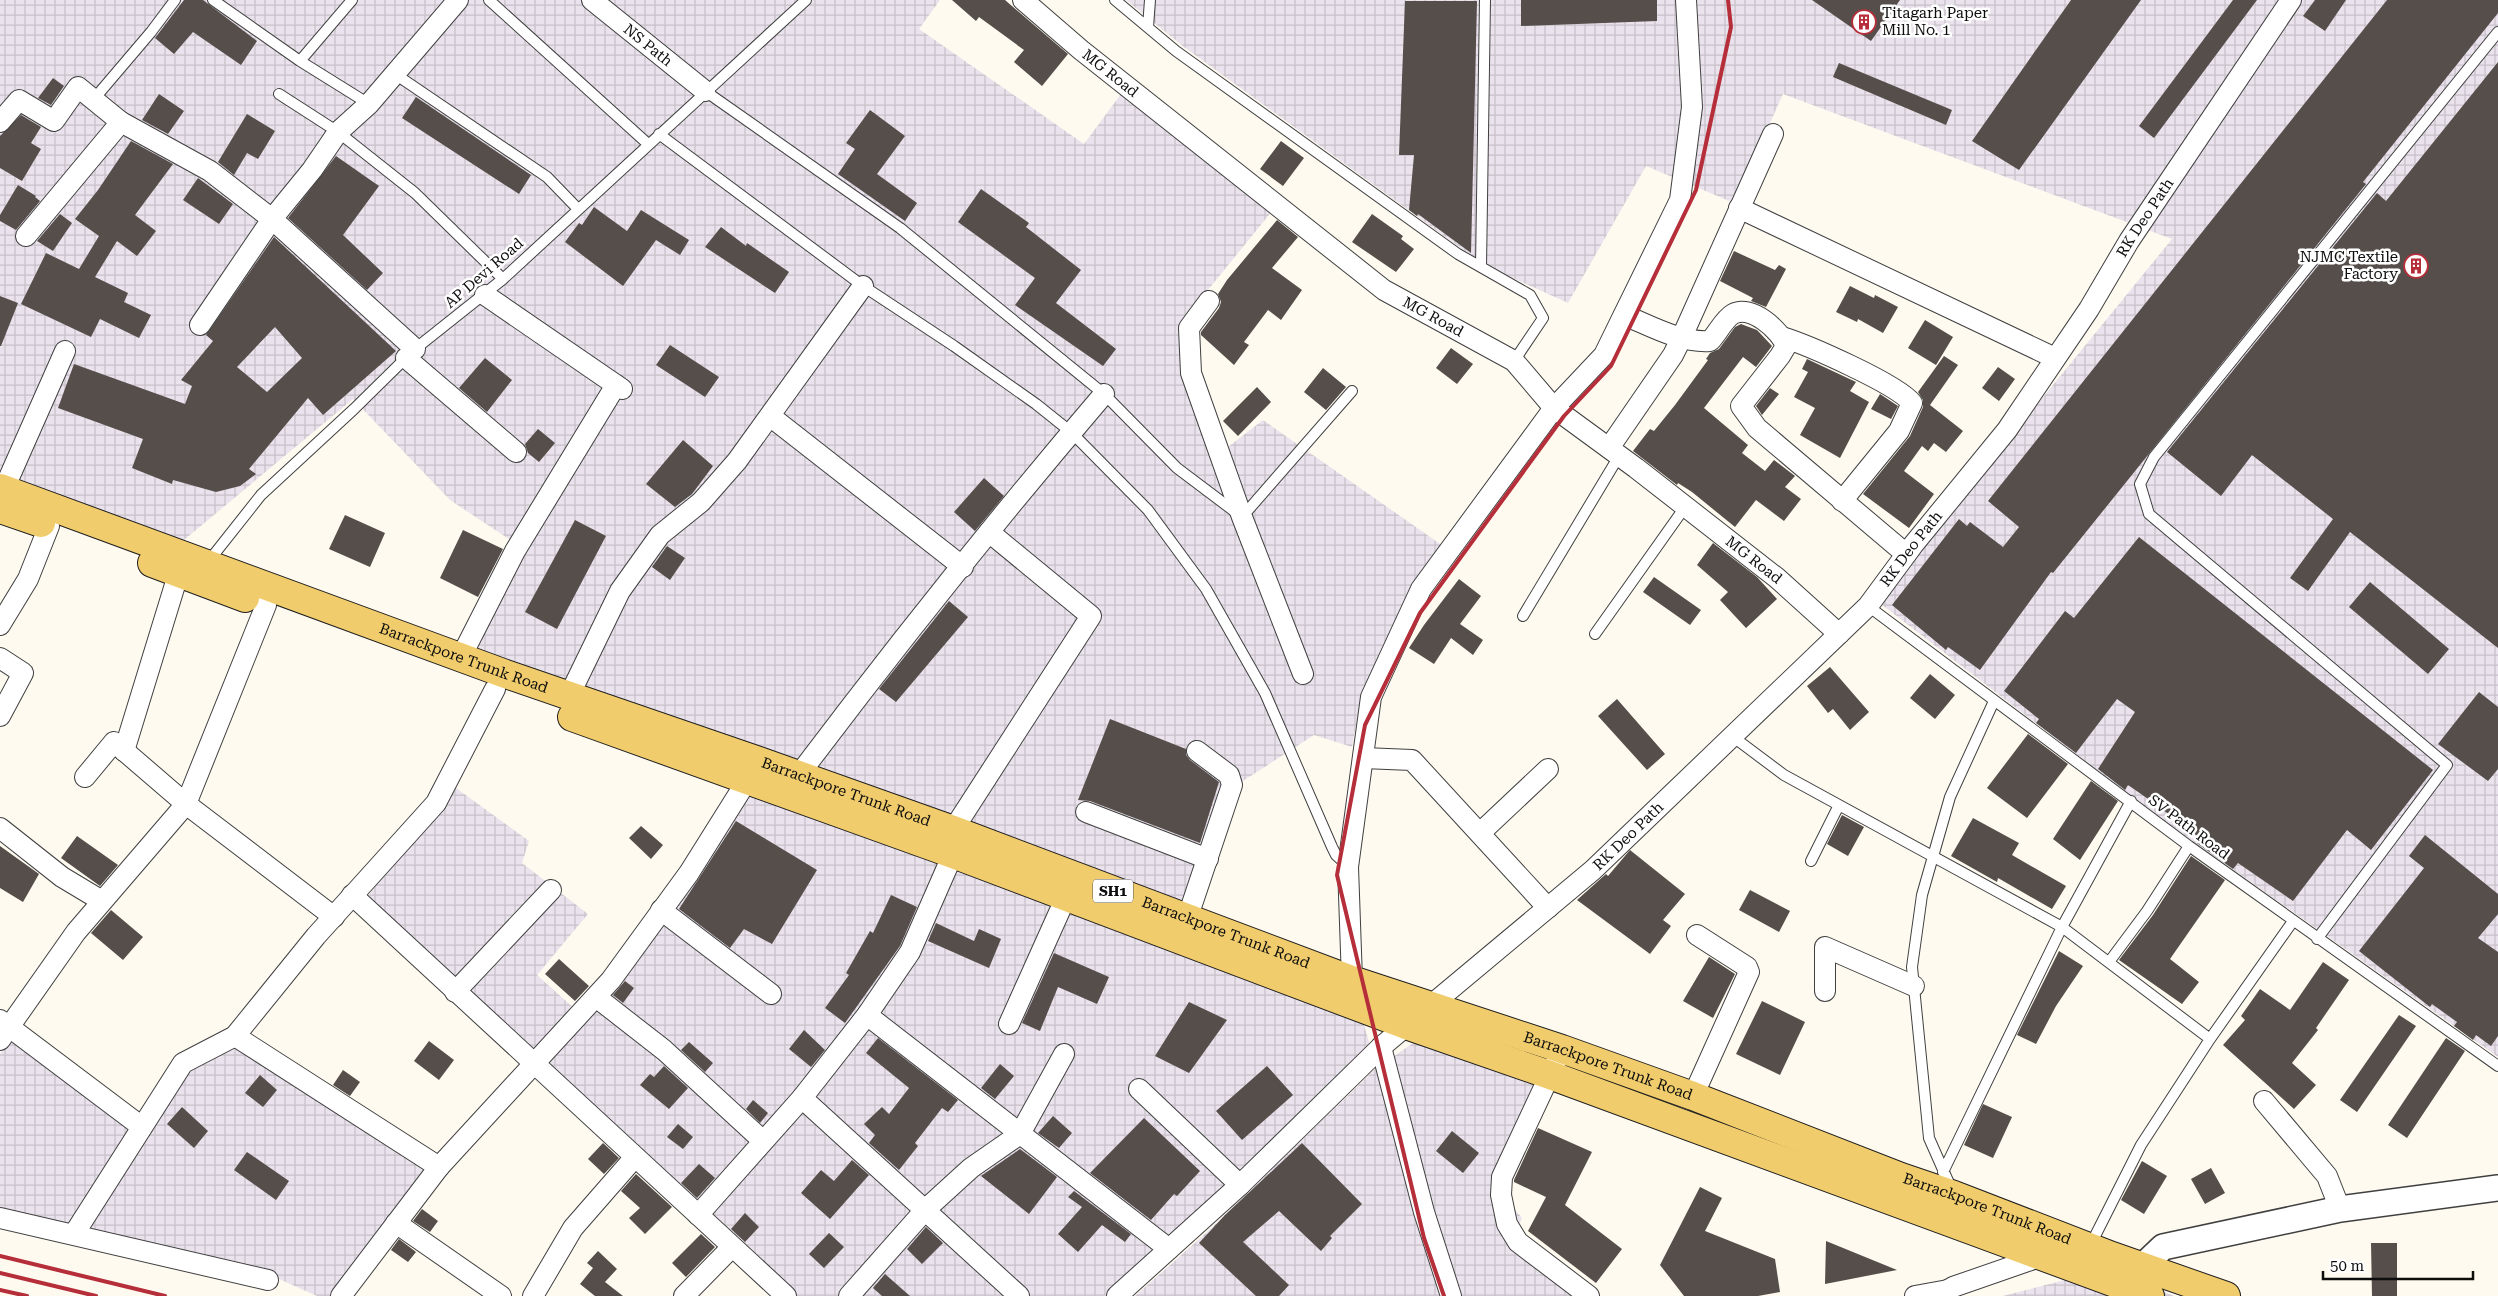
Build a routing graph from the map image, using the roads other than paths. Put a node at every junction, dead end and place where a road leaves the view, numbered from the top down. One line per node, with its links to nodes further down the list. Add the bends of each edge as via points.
1 (175, 0): 20 (lane)
2 (213, 0): 16 (lane)
3 (352, 0): 16 (lane)
4 (458, 0): 17 (street)
5 (488, 0): 27 (lane)
6 (592, 0): 18 (street, NS Path)
7 (806, 0): 18 (lane, AP Devi Road)
8 (1023, 0): 44 (street, MG Road, via 1081,50 1384,290)
9 (1114, 0): 14 (lane)
10 (1150, 0): 14 (lane)
11 (1485, 0): 32 (lane)
12 (1686, 0): 37 (street, via 1692,107 1680,200)
13 (2291, 0): 43 (street, RK Deo Path, via 2129,240 2089,309)
14 (1148, 27): 32 (lane, via 1216,80 1458,254)
15 (2498, 32): 105 (lane, via 2154,457 2140,484 2150,514 2447,764)
16 (300, 61): 21 (lane)
17 (395, 74): 21 (street); 29 (lane, via 547,177)
18 (705, 91): 25 (lane, AP Devi Road); 46 (lane, via 900,228)
19 (279, 94): 24 (lane)
20 (94, 99): 22 (street, via 78,87 54,120 19,100); 23 (street)
21 (369, 104): 24 (street)
22 (0, 122)
23 (121, 122): 30 (street, via 210,171); 31 (street)
24 (338, 132): 30 (street); 33 (lane, via 415,193)
25 (659, 134): 27 (lane, AP Devi Road); 34 (lane)
26 (1773, 134): 28 (street)
27 (648, 144): 29 (lane, AP Devi Road)
28 (1739, 208): 40 (street); 43 (street)
29 (578, 209): 33 (lane, AP Devi Road)
30 (272, 219): 38 (street); 42 (street)
31 (26, 236)
32 (1482, 267): 44 (lane, via 1530,296 1543,318)
33 (503, 279): 35 (lane, AP Devi Road)
34 (863, 286): 48 (street); 49 (lane, via 954,346)
35 (485, 295): 42 (lane, AP Devi Road); 67 (street, via 619,387 515,551)
36 (1209, 301): 55 (street, via 1189,328 1191,373)
37 (1624, 315): 40 (street); 47 (street, via 1604,355)
38 (200, 325)
39 (1782, 337): 40 (street, via 1751,314 1741,311 1731,315 1710,341); 53 (street, via 1786,346 1780,356 1740,406 1757,428); 53 (street, via 1809,346 1896,391 1912,403 1899,431)
40 (1681, 339): 51 (street)
41 (65, 351): 52 (street)
42 (410, 354): 50 (street); 59 (lane, AP Devi Road)
43 (2055, 358): 58 (street, RK Deo Path, via 2007,430)
44 (1514, 361): 47 (street, MG Road)
45 (1352, 391): 55 (lane)
46 (1104, 394): 49 (street); 55 (lane, via 1177,468)
47 (1554, 408): 51 (street, MG Road); 77 (street, via 1421,589 1371,697)
48 (770, 416): 60 (street); 71 (street, via 701,502 660,534 620,591)
49 (1071, 432): 57 (street); 93 (lane, via 1148,510 1206,589 1265,693 1336,855)
50 (516, 452)
51 (1614, 452): 54 (street, MG Road); 63 (lane)
52 (1, 496): 56 (main road, Barrackpore Trunk Road / SH1); 59 (main road, Barrackpore Trunk Road / SH1)
53 (1842, 501): 58 (street)
54 (1685, 507): 65 (lane); 66 (street, MG Road, via 1776,578)
55 (1242, 517): 69 (street)
56 (48, 526): 59 (main road, Barrackpore Trunk Road / SH1); 64 (street, via 28,579)
57 (989, 532): 60 (street); 88 (street, via 1091,616)
58 (1906, 554): 62 (street, RK Deo Path)
59 (191, 567): 61 (main road, Barrackpore Trunk Road / SH1); 67 (main road, Barrackpore Trunk Road / SH1); 75 (street)
60 (962, 567): 79 (street, via 877,671)
61 (266, 605): 70 (main road, Barrackpore Trunk Road / SH1); 83 (street)
62 (1868, 606): 66 (street, RK Deo Path); 72 (lane, SV Path Road)
63 (1523, 616)
64 (0, 625)
65 (1594, 634)
66 (1839, 634): 74 (street, RK Deo Path)
67 (460, 657): 71 (main road, Barrackpore Trunk Road / SH1)
68 (0, 658): 73 (street, via 23,673)
69 (1303, 674)
70 (495, 689): 81 (main road, Barrackpore Trunk Road / SH1); 95 (street, via 436,802)
71 (569, 696): 79 (main road, Barrackpore Trunk Road / SH1)
72 (1994, 701): 82 (lane, SV Path Road); 90 (lane, via 1950,796)
73 (0, 716)
74 (1732, 736): 84 (lane, via 1784,775); 98 (street, RK Deo Path, via 1594,870)
75 (124, 751): 80 (street, via 114,742); 83 (street)
76 (1197, 751): 91 (street, via 1230,775 1231,780 1229,797)
77 (1363, 758): 86 (street, via 1412,760); 93 (street)
78 (1548, 769): 86 (street)
79 (798, 776): 88 (main road, Barrackpore Trunk Road / SH1)
80 (85, 777)
81 (748, 779): 88 (main road, Barrackpore Trunk Road / SH1); 99 (street, via 689,873)
82 (2131, 802): 89 (lane, SV Path Road); 103 (lane)
83 (186, 804): 97 (street); 100 (street)
84 (1839, 806): 90 (lane); 92 (lane)
85 (1086, 812): 91 (street)
86 (1480, 833): 98 (street)
87 (4, 839): 97 (street)
88 (953, 842): 96 (main road, Barrackpore Trunk Road / SH1); 101 (main road, Barrackpore Trunk Road / SH1); 114 (street, via 910,952)
89 (2189, 846): 102 (lane, SV Path Road); 106 (lane)
90 (1933, 856): 103 (lane); 108 (lane, via 1922,895 1912,967)
91 (1208, 859): 101 (street)
92 (1810, 861)
93 (1348, 867): 107 (street)
94 (551, 890): 110 (street)
95 (352, 896): 100 (street); 110 (street)
96 (1066, 897): 115 (street); 116 (main road, Barrackpore Trunk Road / SH1)
97 (102, 901): 117 (street)
98 (1548, 908): 113 (street, RK Deo Path)
99 (661, 910): 111 (street); 112 (street)
100 (334, 917): 118 (street)
101 (1187, 919): 107 (main road, Barrackpore Trunk Road / SH1)
102 (2293, 922): 105 (lane, SV Path Road); 119 (lane)
103 (2062, 927): 106 (lane); 135 (lane)
104 (1697, 935): 127 (street, via 1747,967 1749,972)
105 (2317, 938): 124 (lane, SV Path Road)
106 (2109, 962): 119 (lane)
107 (1352, 980): 113 (main road, Barrackpore Trunk Road / SH1)
108 (1914, 986): 109 (street, via 1826,947); 135 (lane, via 1929,1138)
109 (1825, 991)
110 (455, 992): 123 (street)
111 (771, 994)
112 (596, 997): 123 (street); 132 (street, via 664,1050)
113 (1428, 1006): 116 (street, RK Deo Path); 121 (main road, Barrackpore Trunk Road / SH1)
114 (867, 1015): 128 (street); 131 (street)
115 (1009, 1024)
116 (1406, 1025): 120 (street, RK Deo Path); 125 (main road, Barrackpore Trunk Road / SH1)
117 (3, 1029): 130 (street)
118 (235, 1036): 130 (street, via 183,1064); 134 (street)
119 (2210, 1040): 147 (lane, via 2141,1145)
120 (1381, 1047): 136 (street, RK Deo Path); 159 (street, via 1424,1212)
121 (1562, 1049): 125 (street); 127 (main road, Barrackpore Trunk Road / SH1)
122 (1064, 1054): 131 (street)
123 (536, 1064): 133 (street); 134 (street)
124 (2498, 1066)
125 (1550, 1075): 146 (main road, Barrackpore Trunk Road / SH1); 160 (street, via 1502,1177 1501,1195 1507,1224 1518,1242)
126 (1138, 1089): 136 (street)
127 (1693, 1096): 135 (main road, Barrackpore Trunk Road / SH1, via 1901,1177)
128 (802, 1098): 132 (street); 138 (street)
129 (2264, 1101): 139 (street, via 2327,1176)
130 (142, 1127): 143 (street)
131 (1020, 1134): 138 (street, via 971,1168); 145 (street)
132 (763, 1141): 140 (street)
133 (635, 1158): 140 (street); 153 (street, via 573,1228)
134 (439, 1167): 142 (street)
135 (1949, 1184): 147 (main road, Barrackpore Trunk Road / SH1)
136 (1240, 1185): 145 (street, RK Deo Path)
137 (2498, 1188): 139 (street)
138 (926, 1209): 156 (street); 157 (street)
139 (2340, 1210): 148 (street, via 2162,1247)
140 (698, 1215): 144 (street)
141 (0, 1218): 143 (street)
142 (396, 1223): 151 (street); 152 (street)
143 (74, 1234): 149 (street)
144 (732, 1247): 154 (street); 155 (street)
145 (1169, 1250): 158 (street, RK Deo Path)
146 (2042, 1256): 147 (main road, Barrackpore Trunk Road / SH1); 150 (street)
147 (2084, 1259): 148 (main road, Barrackpore Trunk Road / SH1); 162 (main road, Barrackpore Trunk Road / SH1)
148 (2142, 1267): 163 (main road, Barrackpore Trunk Road / SH1)
149 (268, 1280)
150 (1948, 1293): 161 (street)
151 (341, 1296)
152 (501, 1296)
153 (533, 1296)
154 (684, 1296)
155 (786, 1296)
156 (849, 1296)
157 (1019, 1296)
158 (1117, 1296)
159 (1451, 1296)
160 (1589, 1296)
161 (1915, 1296)
162 (2150, 1296)
163 (2226, 1296)

